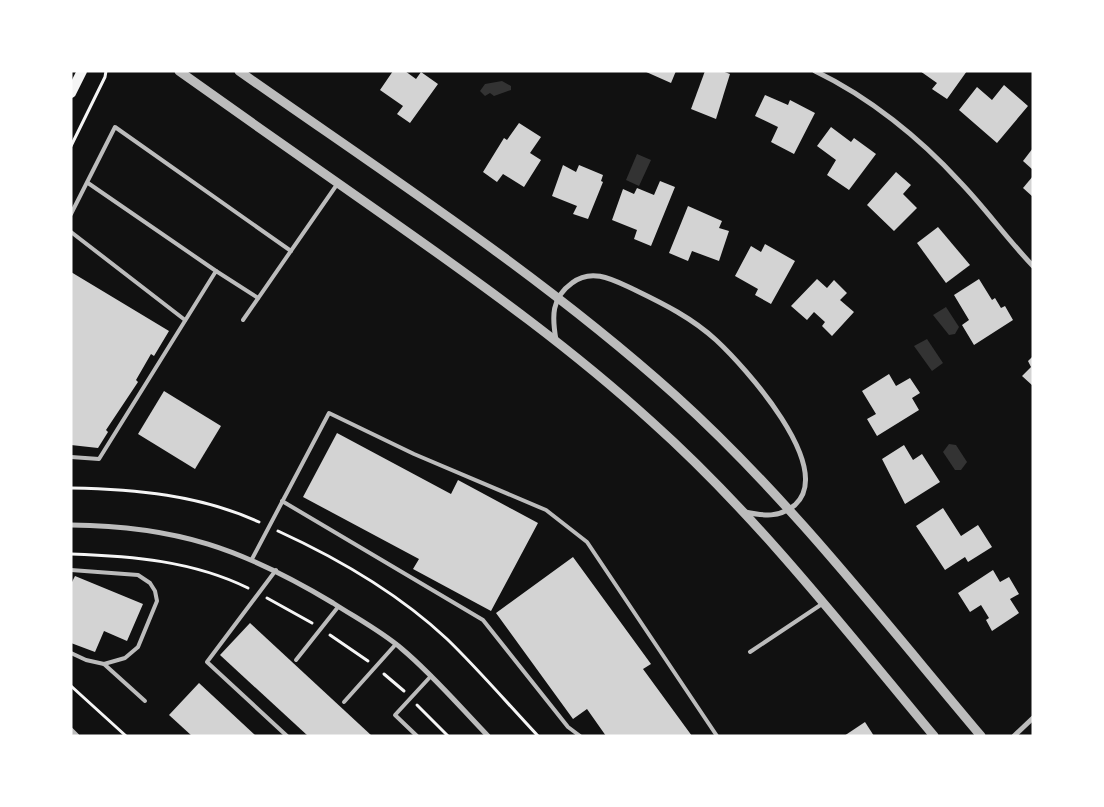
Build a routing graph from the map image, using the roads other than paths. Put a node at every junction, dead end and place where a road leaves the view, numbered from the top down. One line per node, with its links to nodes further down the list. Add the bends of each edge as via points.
1 (82, 71): 5 (main road)
2 (179, 71): 7 (street)
3 (239, 71): 13 (street)
4 (815, 71): 11 (street, via 876,108 925,146 961,182)
5 (71, 93)
6 (88, 183): 8 (lane); 10 (lane, via 115,127); 12 (lane)
7 (338, 183): 10 (lane); 17 (street)
8 (71, 214)
9 (71, 232): 15 (lane)
10 (291, 251): 14 (lane)
11 (1033, 266)
12 (216, 271): 14 (lane); 15 (lane)
13 (558, 297): 17 (street, via 553,322); 20 (street, via 677,397); 20 (street, via 574,281 587,275 610,278 676,310 716,340 773,407 802,459 805,476 802,495)
14 (258, 298): 16 (lane)
15 (186, 320): 18 (lane, via 99,459)
16 (243, 320)
17 (556, 340): 21 (street, via 654,423)
18 (71, 458)
19 (282, 501): 23 (lane); 42 (lane, via 483,620 568,727); 43 (lane, via 329,414 546,510 587,542)
20 (788, 510): 21 (street, via 762,516); 45 (street)
21 (742, 511): 26 (street)
22 (71, 525): 23 (street, via 121,526 164,532)
23 (252, 559): 25 (street)
24 (71, 570): 32 (lane, via 138,575 155,591 157,601 138,647 125,658)
25 (276, 570): 27 (street); 39 (lane, via 207,662)
26 (822, 604): 29 (lane); 44 (street)
27 (338, 607): 28 (street); 31 (lane)
28 (396, 644): 33 (street); 35 (lane)
29 (750, 652)
30 (71, 653): 32 (lane)
31 (296, 660)
32 (104, 664): 34 (lane)
33 (431, 676): 40 (lane, via 395,715); 41 (street)
34 (146, 701)
35 (344, 702)
36 (1033, 718): 46 (street)
37 (71, 730): 38 (street)
38 (77, 736)
39 (287, 736)
40 (417, 736)
41 (488, 736)
42 (580, 736)
43 (717, 736)
44 (934, 736)
45 (981, 736)
46 (1014, 736)

